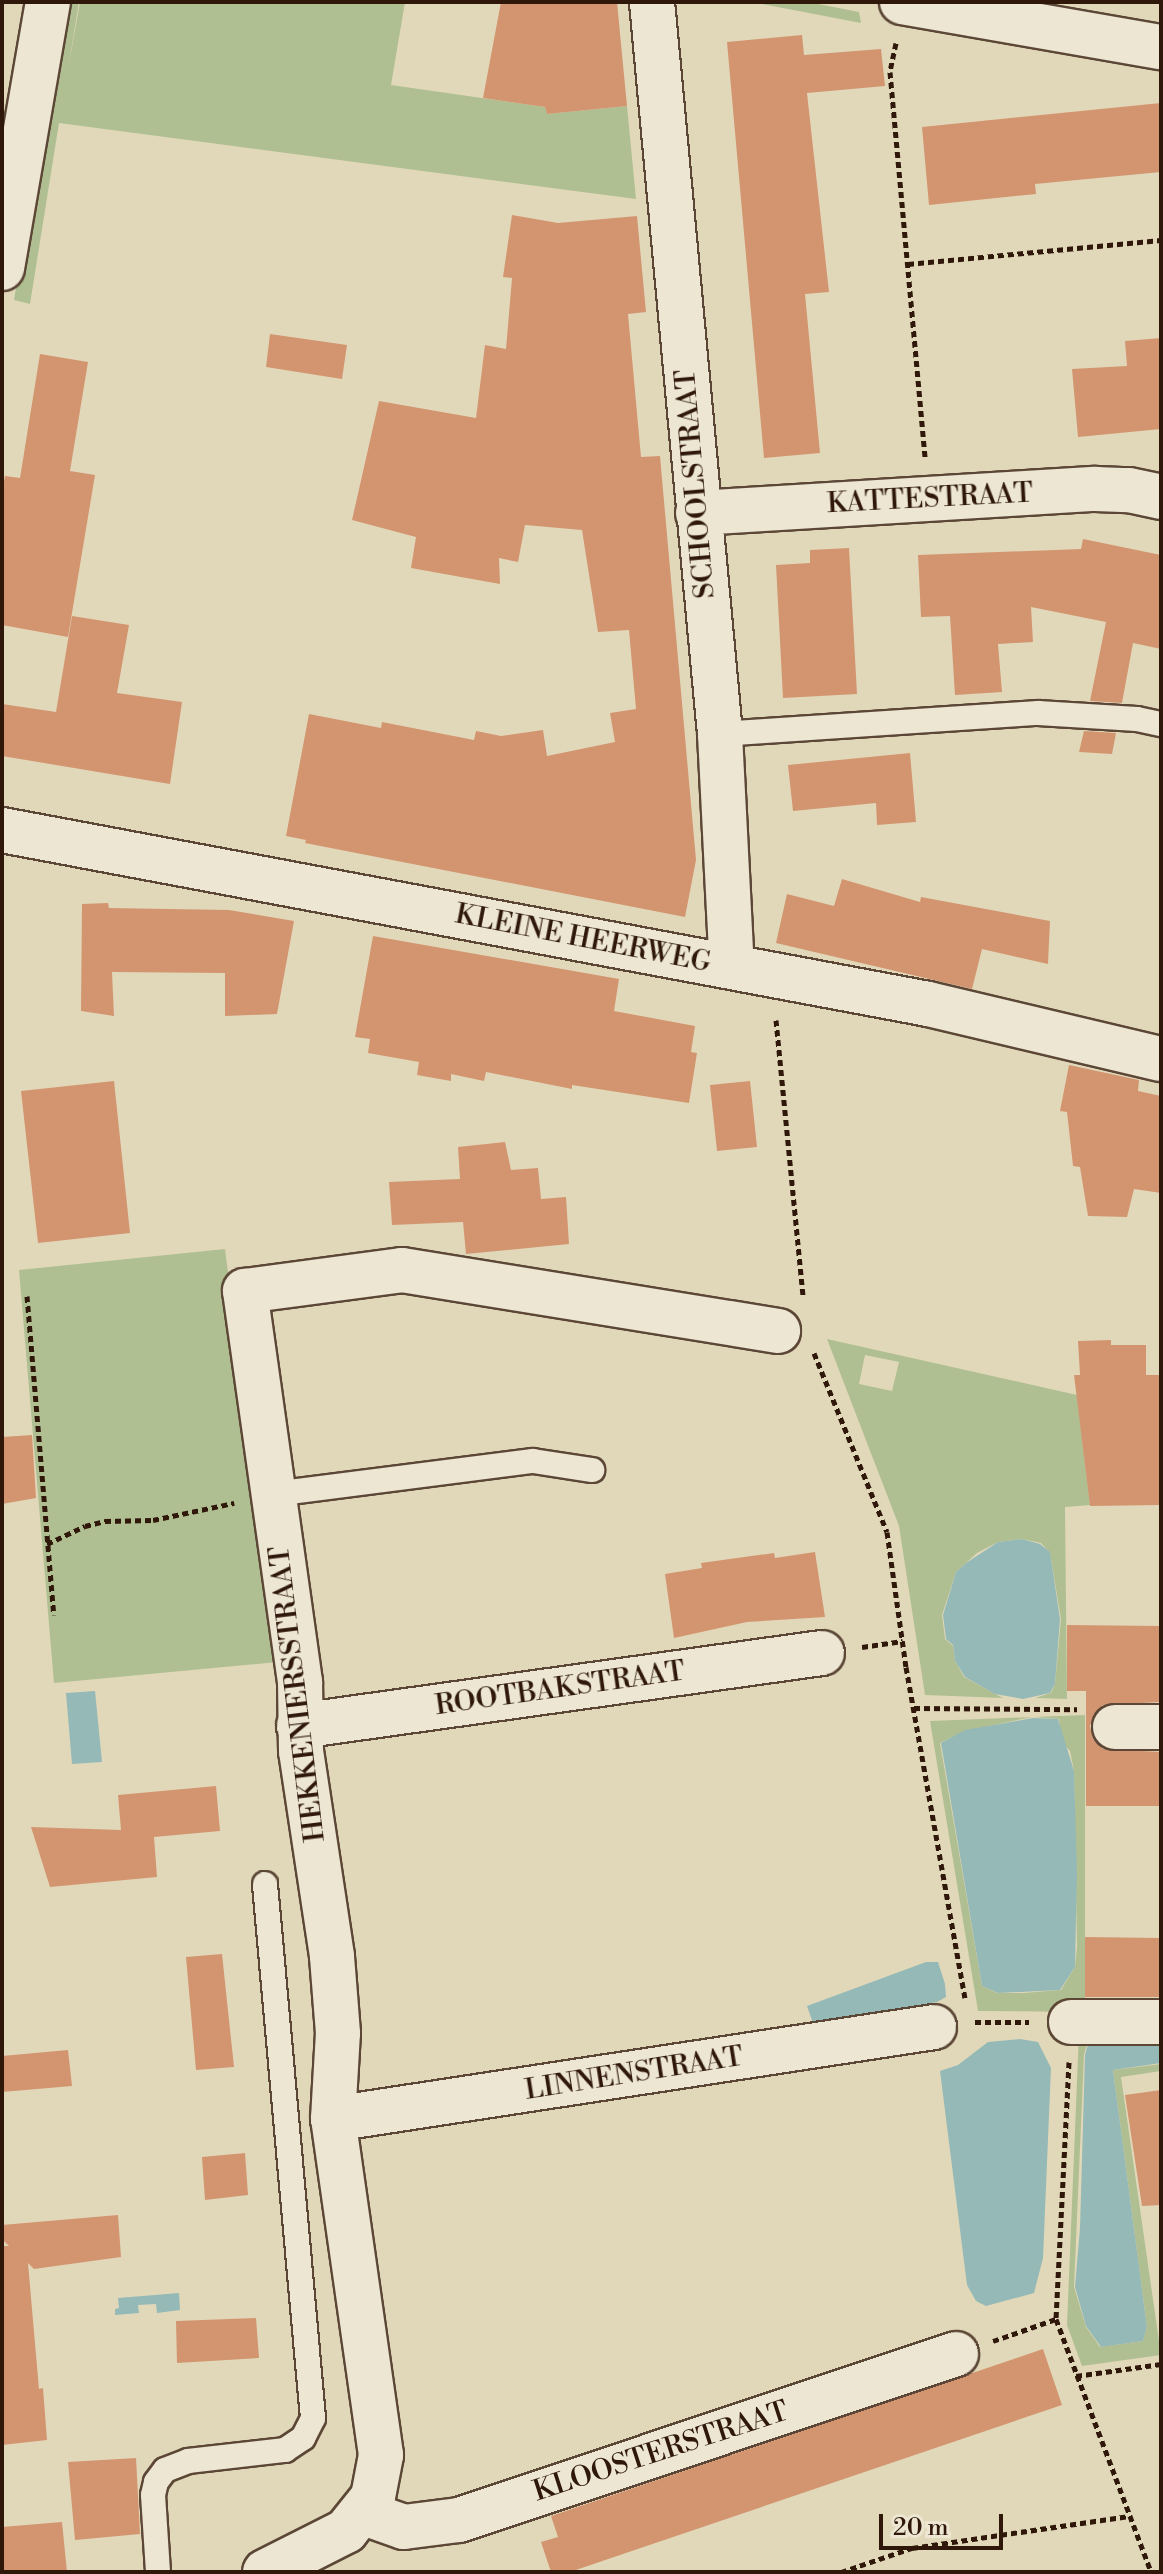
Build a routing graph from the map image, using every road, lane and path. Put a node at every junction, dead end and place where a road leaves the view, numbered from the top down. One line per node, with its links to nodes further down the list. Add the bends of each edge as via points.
1 (48, 2): 5 (street)
2 (652, 2): 11 (street, SCHOOLSTRAAT)
3 (903, 2): 4 (street); 7 (path, via 890,72)
4 (1161, 47)
5 (19, 69): 8 (street)
6 (1161, 240): 7 (path)
7 (908, 264): 10 (path)
8 (2, 268)
9 (1161, 497): 10 (street, KATTESTRAAT, via 1095,489)
10 (929, 499): 11 (street, KATTESTRAAT)
11 (698, 513): 13 (street, SCHOOLSTRAAT)
12 (1161, 724): 13 (lane, via 1038,713)
13 (720, 734): 15 (street, SCHOOLSTRAAT)
14 (2, 830): 15 (street, KLEINE HEERWEG)
15 (753, 971): 16 (street, KLEINE HEERWEG, via 928,1004); 18 (path)
16 (1161, 1059)
17 (27, 1296): 21 (path)
18 (798, 1329): 20 (street, HEKKENIERSSTRAAT, via 402,1270 245,1291); 24 (path, via 887,1532)
19 (592, 1470): 20 (lane, via 533,1461)
20 (274, 1494): 21 (path, via 153,1520 85,1526); 25 (street, HEKKENIERSSTRAAT, via 300,1682)
21 (47, 1544): 22 (path)
22 (54, 1615)
23 (822, 1653): 25 (street, ROOTBAKSTRAAT)
24 (914, 1708): 26 (path, via 1093,1709); 31 (path)
25 (299, 1726): 32 (street, HEKKENIERSSTRAAT, via 332,1956 338,2033)
26 (1115, 1727): 27 (street)
27 (1161, 1727)
28 (265, 1884): 39 (lane, via 313,2418 303,2438 285,2450 180,2462 165,2470 153,2495)
29 (1071, 2022): 30 (street); 31 (path); 33 (path)
30 (1161, 2022)
31 (952, 2024): 32 (street, LINNENSTRAAT)
32 (333, 2119): 37 (street, HEKKENIERSSTRAAT, via 381,2455 380,2477)
33 (1056, 2319): 34 (path); 36 (path)
34 (956, 2354): 37 (street, KLOOSTERSTRAAT, via 459,2520 404,2527)
35 (1161, 2364): 36 (path)
36 (1076, 2376): 38 (path)
37 (364, 2513): 40 (street, HEKKENIERSSTRAAT, via 346,2531)
38 (1128, 2516): 41 (path, via 912,2548); 42 (path)
39 (158, 2572)
40 (267, 2572)
41 (841, 2572)
42 (1151, 2572)

